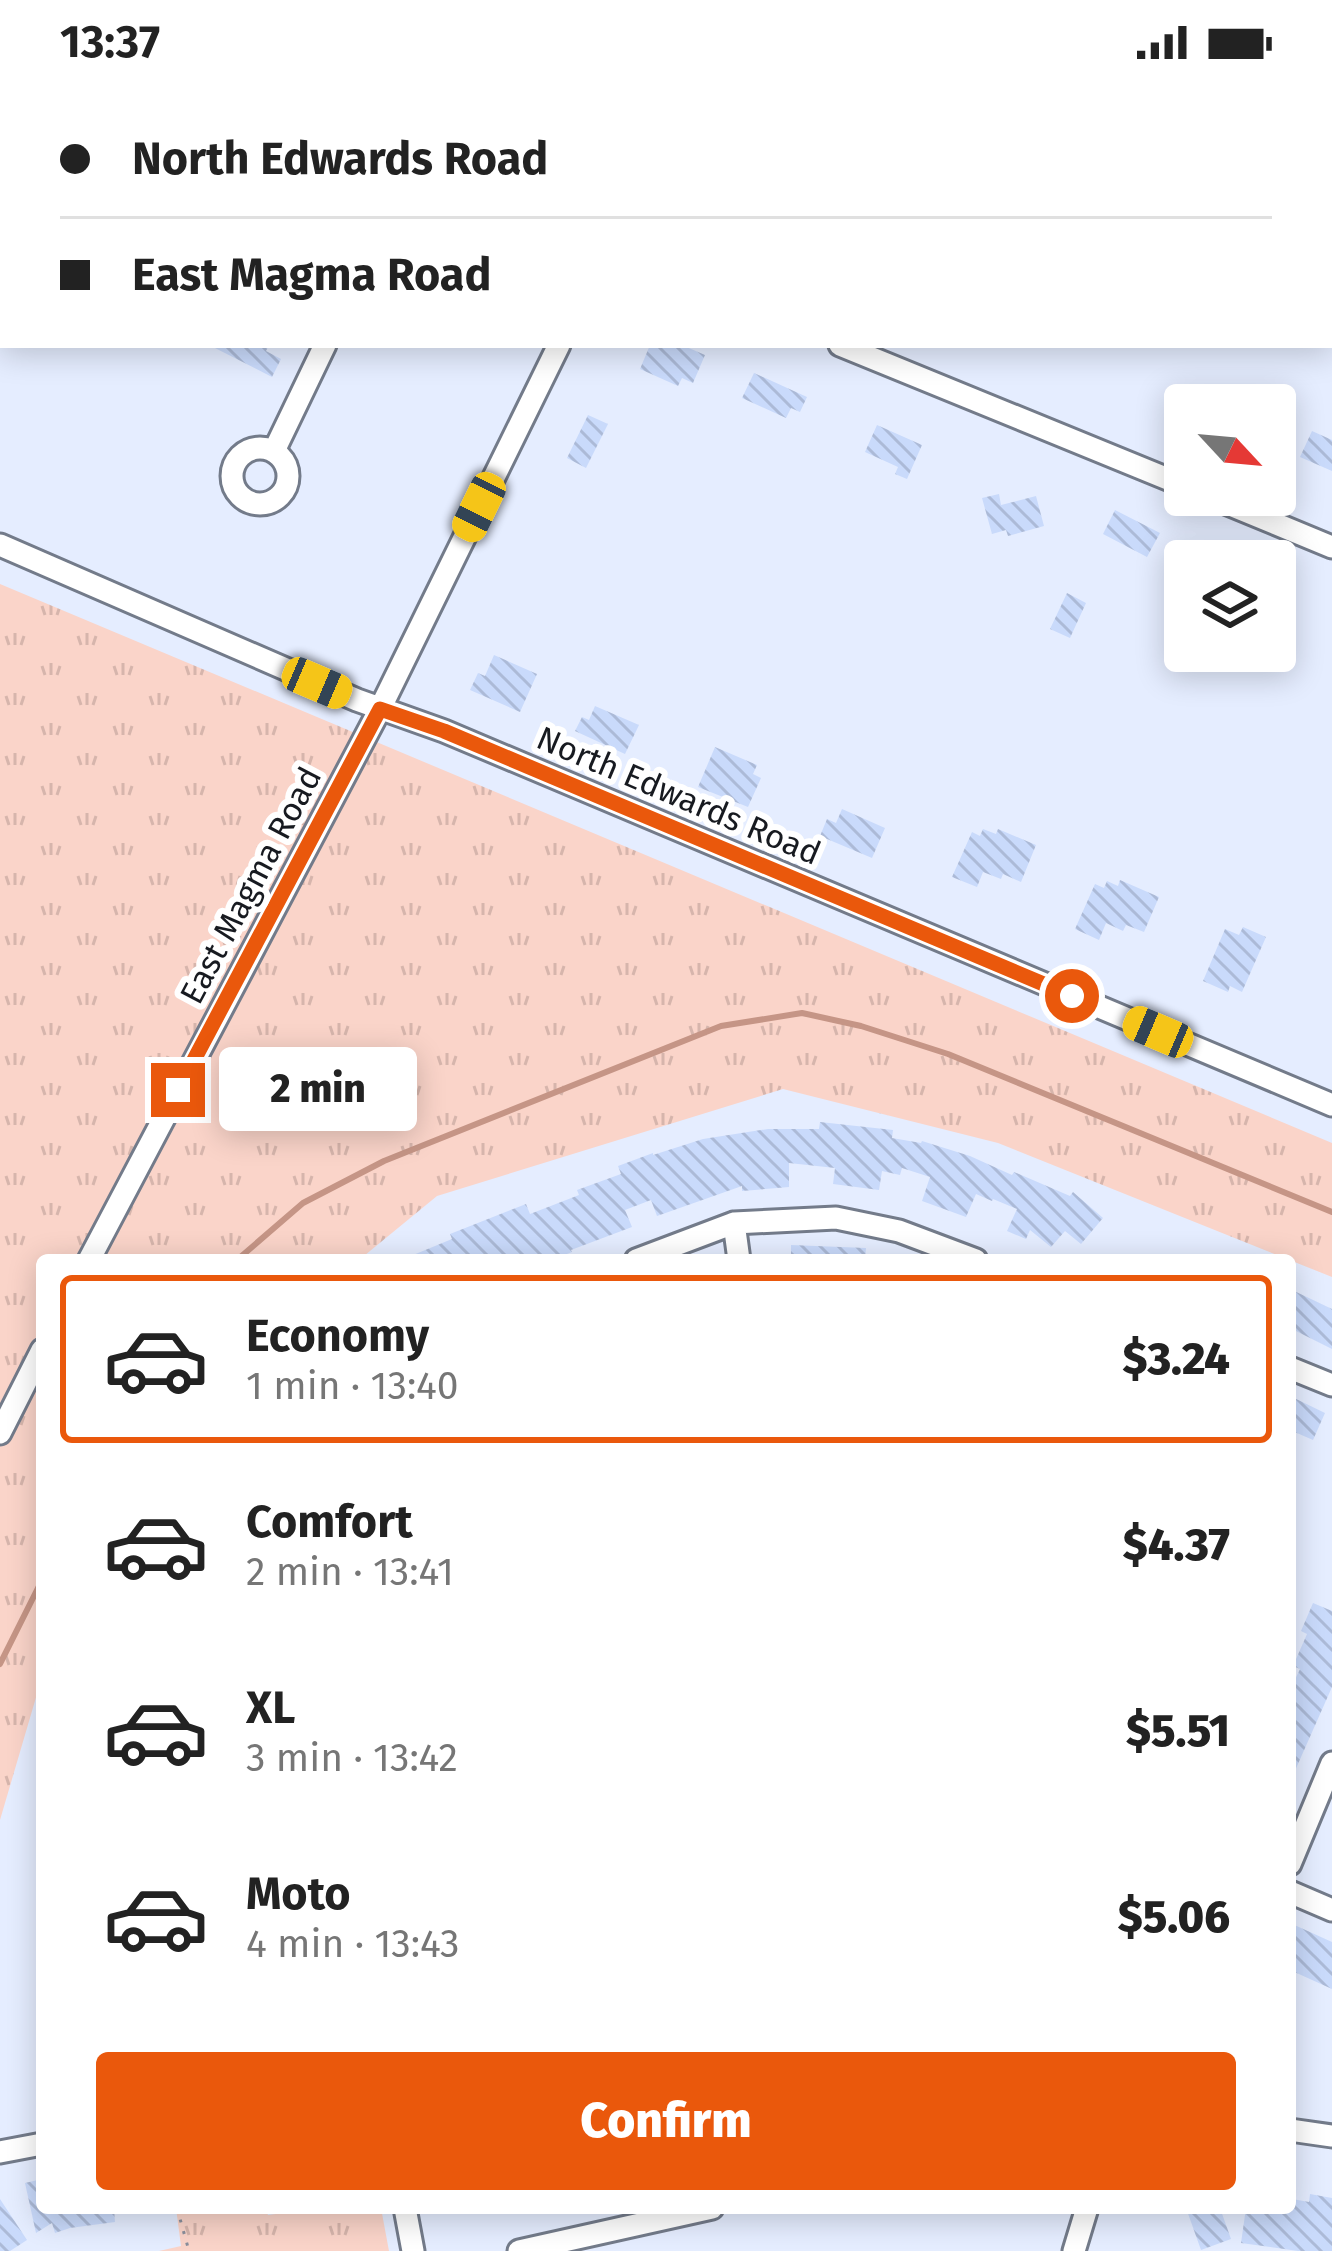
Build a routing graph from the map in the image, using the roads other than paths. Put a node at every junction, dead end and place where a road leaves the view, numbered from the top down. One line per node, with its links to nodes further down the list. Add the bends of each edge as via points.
1 (324, 348): 6 (street)
2 (558, 348): 11 (street, East Magma Road)
3 (847, 348): 5 (street)
4 (906, 348): 5 (street)
5 (900, 370): 7 (street)
6 (274, 451)
7 (1164, 477)
8 (1257, 516): 10 (street)
9 (0, 545): 11 (street, North Edwards Road)
10 (1332, 547)
11 (380, 709): 12 (street, North Edwards Road); 14 (street, East Magma Road)
12 (1332, 1105)
13 (734, 1223): 15 (street); 16 (street); 17 (street, via 836,1218)
14 (92, 1254)
15 (652, 1254)
16 (738, 1254)
17 (960, 1254)
18 (36, 1362): 21 (street)
19 (1296, 1370): 20 (street)
20 (1332, 1385)
21 (0, 1433)
22 (1332, 1763): 23 (street)
23 (1296, 1850)
24 (1296, 1895): 25 (street)
25 (1332, 1910)
26 (1296, 2131): 27 (street)
27 (1332, 2136)
28 (36, 2145): 29 (street)
29 (0, 2152)
30 (406, 2214): 33 (street)
31 (685, 2214): 34 (street)
32 (1085, 2214): 35 (street)
33 (413, 2251)
34 (519, 2251)
35 (1074, 2251)

